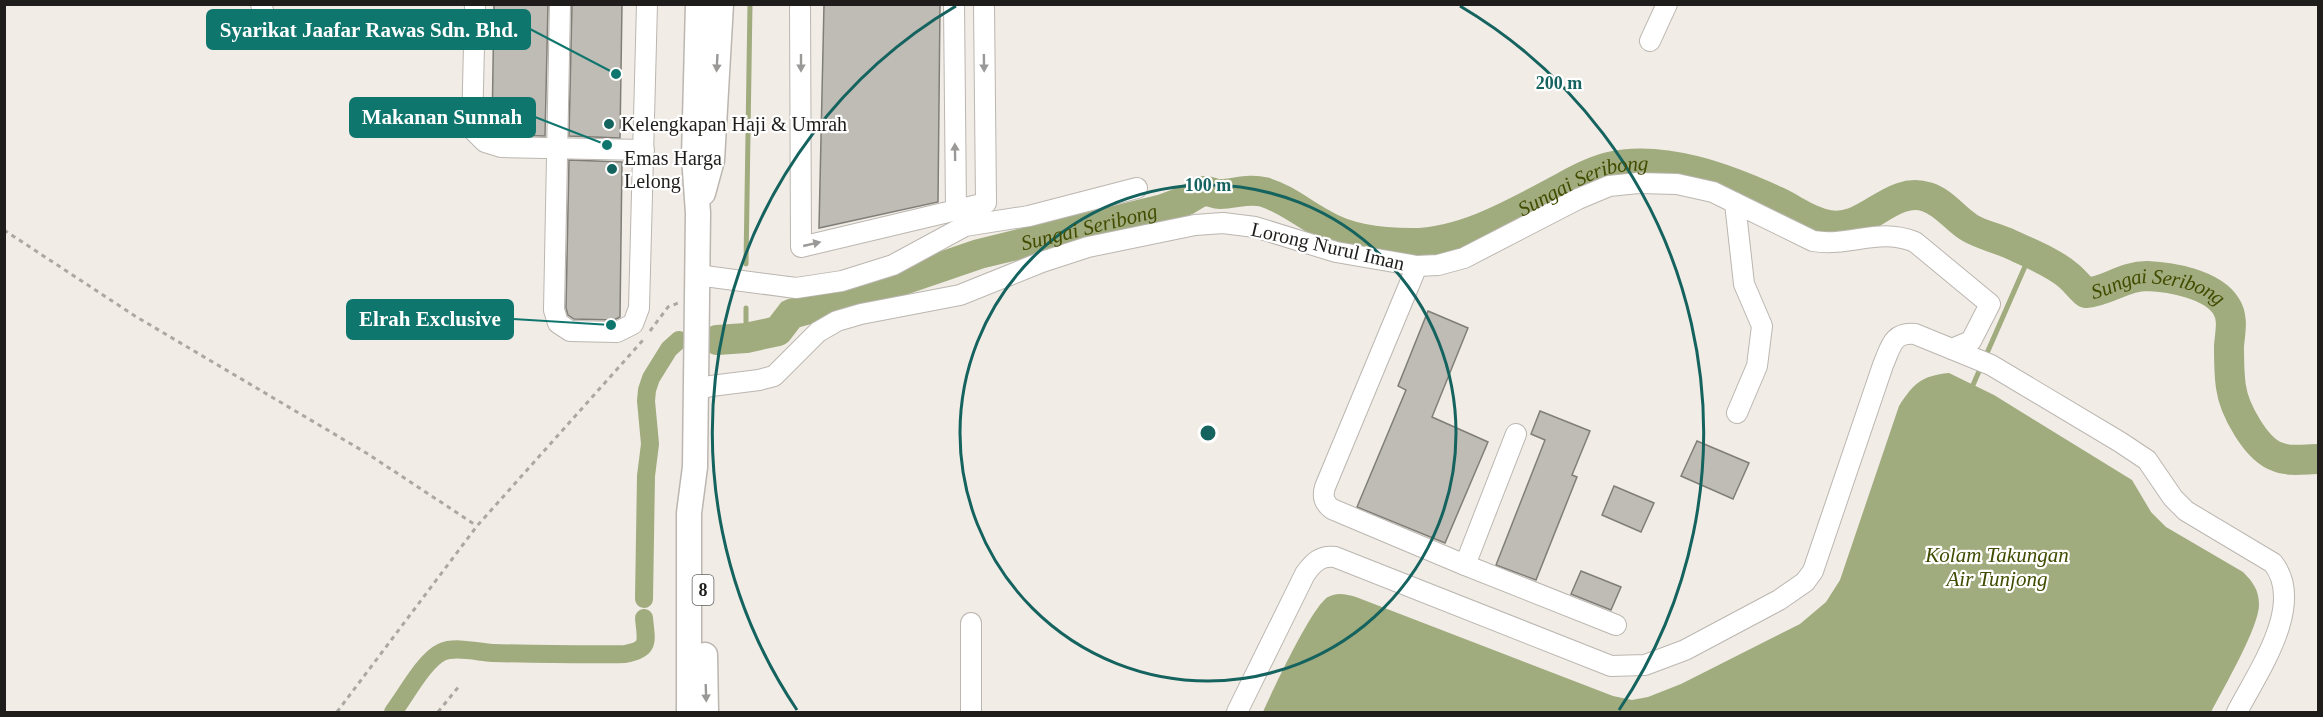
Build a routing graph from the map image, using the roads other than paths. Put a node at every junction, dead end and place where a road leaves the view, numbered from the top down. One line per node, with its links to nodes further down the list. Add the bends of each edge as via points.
1 (261, 4): 10 (street, via 265,17 274,21)
2 (560, 4): 12 (street)
3 (647, 4): 13 (street)
4 (699, 4): 17 (main road, 8, via 694,157)
5 (721, 4): 17 (main road, 8, one-way to 17, via 712,160)
6 (800, 4): 16 (street, one-way to 16, via 801,247)
7 (954, 4): 16 (street, one-way to 7)
8 (984, 4): 16 (street, one-way to 16, via 986,203)
9 (1667, 4): 11 (street)
10 (474, 14): 12 (street, via 472,129 485,142 501,147)
11 (1650, 41)
12 (557, 149): 13 (street); 13 (street, via 554,310 558,323 570,331 617,332 633,324 639,308)
13 (644, 150)
14 (1137, 188): 19 (street, via 1029,216 965,226 893,265 842,281 796,288)
15 (1735, 203): 18 (street, Lorong Nurul Iman, via 1713,192 1677,184 1609,186 1464,258); 20 (street, Lorong Nurul Iman, via 1813,241 1846,242 1885,235 1915,242 1990,304 1971,341); 22 (street, via 1744,284 1762,326 1757,366)
16 (956, 210)
17 (698, 213): 19 (main road, 8)
18 (1417, 266): 21 (street, Lorong Nurul Iman, via 1336,252 1255,227 1195,225 1088,247 960,295 837,321 818,332 774,376); 25 (street, via 1323,499 1332,509)
19 (697, 275): 21 (main road, 8)
20 (1952, 349): 31 (street, via 1915,334 1900,335 1893,342 1813,571 1805,582 1779,600 1685,650 1645,666 1611,666 1328,556 1320,558 1305,574); 32 (street, via 1982,362 2120,442 2146,460 2186,511 2265,557 2281,573 2285,598 2276,635)
21 (695, 390): 24 (main road, 8)
22 (1737, 412)
23 (1516, 434): 25 (street)
24 (695, 467): 28 (main road, 8, via 689,513); 29 (main road, 8, one-way to 29, via 700,492)
25 (1466, 564): 27 (street)
26 (971, 623): 30 (street)
27 (1616, 625)
28 (689, 712)
29 (706, 712)
30 (970, 712)
31 (1237, 712)
32 (2236, 712)

